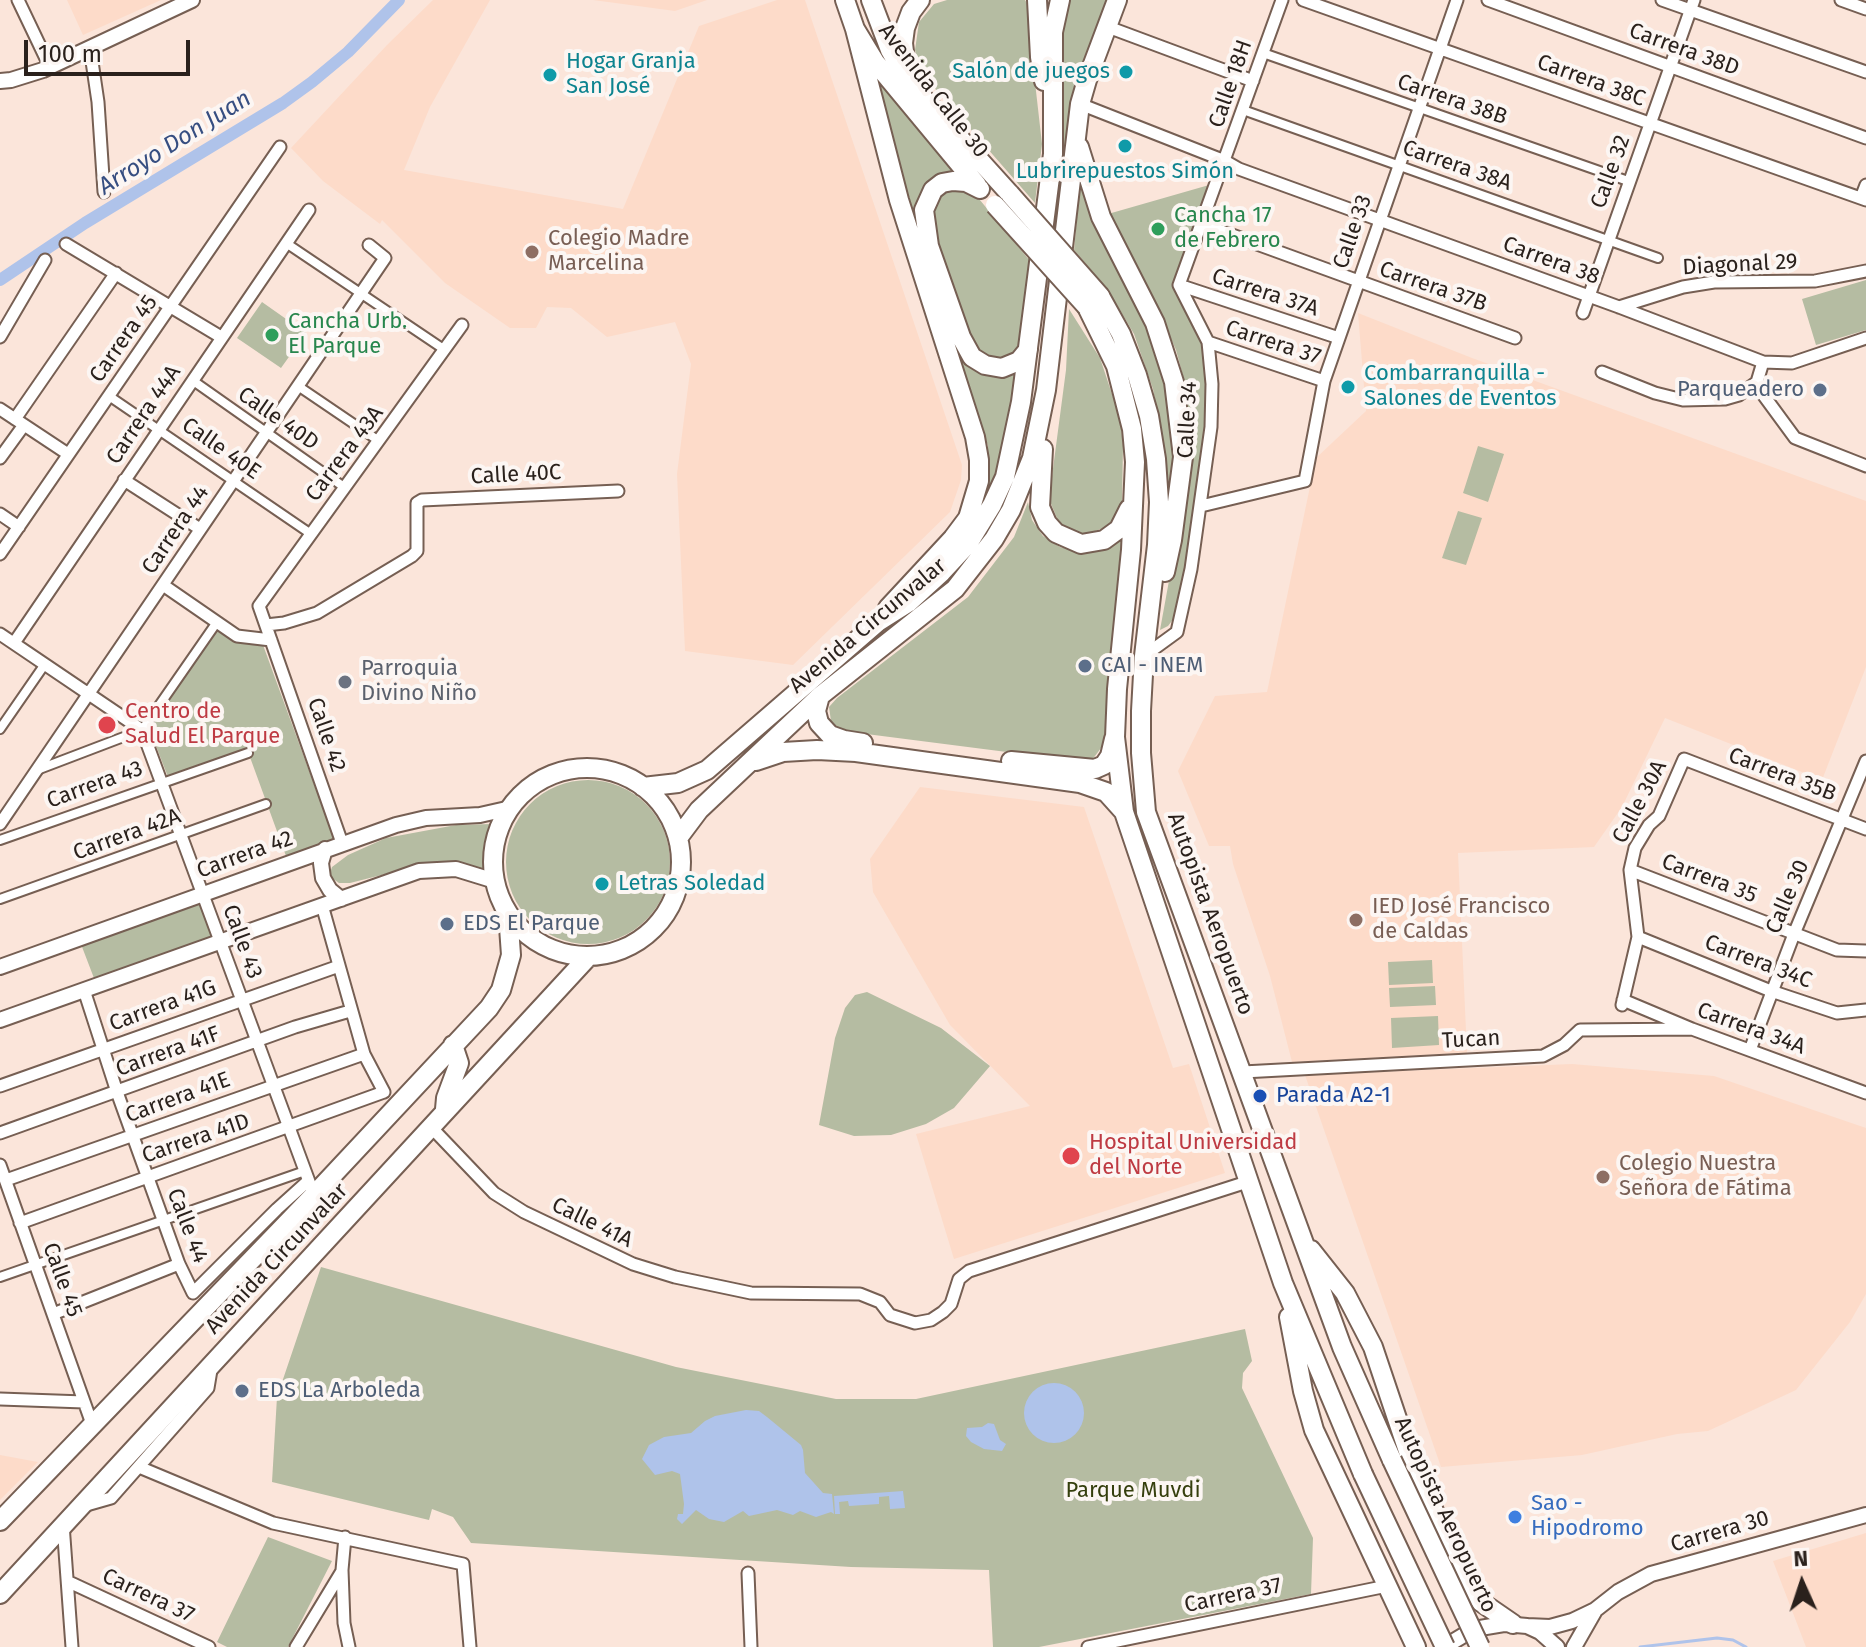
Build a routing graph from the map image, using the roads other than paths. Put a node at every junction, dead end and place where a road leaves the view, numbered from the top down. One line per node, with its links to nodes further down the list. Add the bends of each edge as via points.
1 (18, 0): 23 (street)
2 (192, 0): 19 (street)
3 (845, 0): 18 (highway, Avenida Calle 30)
4 (871, 0): 25 (highway, Avenida Calle 30)
5 (920, 0): 25 (highway, via 905,28)
6 (1037, 0): 31 (highway)
7 (1060, 0): 31 (highway, via 1053,32)
8 (1117, 0): 17 (highway, Avenida Circunvalar)
9 (1282, 0): 21 (street, Calle 18H)
10 (1303, 0): 20 (street, Carrera 38C)
11 (1457, 0): 20 (street, Calle 33)
12 (1488, 0): 22 (street, Carrera 38D)
13 (1662, 0): 15 (street)
14 (1841, 0): 16 (street)
15 (1692, 5): 22 (street, Calle 32); 24 (street)
16 (1866, 9)
17 (1108, 27): 27 (street); 28 (highway, Avenida Circunvalar)
18 (855, 29): 40 (highway, Avenida Calle 30, via 875,62); 102 (highway, via 899,200 979,460 968,518)
19 (90, 48): 23 (street); 41 (street)
20 (1439, 48): 29 (street, Calle 33); 32 (street, Carrera 38C)
21 (1263, 53): 27 (street, Calle 18H); 29 (street, Carrera 38B)
22 (1670, 66): 32 (street, Calle 32); 34 (street, Carrera 38D)
23 (50, 67): 26 (street)
24 (1866, 72)
25 (907, 80): 43 (highway, Avenida Calle 30)
26 (0, 81)
27 (1253, 81): 30 (street, Calle 18H)
28 (1080, 104): 33 (highway, Avenida Circunvalar); 36 (street, Carrera 38)
29 (1419, 107): 37 (street, Calle 33); 38 (street, Carrera 38B)
30 (1243, 110): 36 (street, Calle 18H); 37 (street, Carrera 38A)
31 (1052, 124): 71 (highway, Avenida Circunvalar, via 1053,154)
32 (1650, 124): 38 (street, Calle 32); 42 (street, Carrera 38C)
33 (1075, 133): 78 (highway, Avenida Circunvalar); 104 (highway, via 1101,217 1166,351 1180,416 1178,499)
34 (1866, 138)
35 (280, 147): 60 (street, Carrera 45)
36 (1225, 161): 45 (street, Carrera 38); 46 (street, Calle 18H)
37 (1398, 164): 45 (street, Calle 33); 47 (street, Carrera 38A)
38 (1628, 181): 47 (street, Calle 32)
39 (1866, 185): 42 (street)
40 (980, 189): 43 (highway, Avenida Calle 30); 71 (highway, via 957,181 933,190 924,210 929,246 972,357 1002,368)
41 (104, 192)
42 (1864, 199)
43 (1002, 200): 59 (highway, Autopista Aeropuerto, bridge)
44 (309, 210): 48 (street, Carrera 44A)
45 (1378, 220): 55 (street, Calle 33); 58 (street, Carrera 38)
46 (1202, 224): 55 (street, Carrera 37B); 56 (street)
47 (1609, 239): 51 (street, Carrera 38A); 58 (street, Calle 32)
48 (286, 243): 57 (street); 65 (street, Carrera 44A)
49 (66, 244): 54 (street)
50 (369, 245): 57 (street, Carrera 44, via 385,258)
51 (1658, 258)
52 (45, 260): 64 (street)
53 (1866, 271): 61 (street, Diagonal 29, via 1815,281 1714,282)
54 (116, 273): 60 (street); 81 (street)
55 (1357, 281): 66 (street, Calle 33); 67 (street, Carrera 37B)
56 (1179, 285): 66 (street, Carrera 37A); 69 (street, Calle 34)
57 (362, 293): 70 (street); 77 (street, Carrera 44)
58 (1589, 296): 61 (street, Carrera 38); 62 (street, Calle 32)
59 (1094, 302): 92 (highway, Autopista Aeropuerto, via 1126,397); 104 (highway, Autopista Aeropuerto, via 1121,334 1149,416 1159,502)
60 (171, 306): 65 (street); 79 (street, Carrera 45)
61 (1619, 307): 72 (street, Carrera 38)
62 (1583, 313)
63 (462, 325): 70 (street, Carrera 43A)
64 (0, 337)
65 (221, 337): 74 (street, Carrera 44A)
66 (1339, 338): 75 (street, Calle 33)
67 (1515, 338)
68 (1866, 338): 72 (street, Carrera 38, via 1792,363)
69 (1208, 342): 75 (street, Carrera 37); 93 (street, Calle 34, via 1211,427)
70 (445, 350): 84 (street, Carrera 43A)
71 (1028, 350): 102 (highway, Avenida Circunvalar, via 1016,436 992,505 968,544 942,572)
72 (1763, 362): 76 (street)
73 (1602, 372): 76 (street, via 1683,400 1725,399)
74 (192, 380): 82 (street, Carrera 44A); 83 (street, Calle 40D)
75 (1324, 381): 93 (street, Calle 33, via 1305,481)
76 (1757, 382): 87 (street, via 1795,438)
77 (298, 386): 83 (street, Carrera 44); 84 (street)
78 (1046, 390): 92 (highway, via 1039,495 1052,529 1081,544 1104,540 1116,533); 111 (highway, Avenida Circunvalar, via 1026,477 994,539 955,589)
79 (109, 396): 82 (street, Calle 40E); 85 (street, Carrera 45)
80 (0, 409): 81 (street)
81 (20, 422): 85 (street); 86 (street)
82 (159, 428): 88 (street, Carrera 44A); 89 (street, Calle 40E)
83 (266, 433): 89 (street, Carrera 44); 90 (street, Calle 40D)
84 (379, 441): 90 (street, Carrera 43A)
85 (68, 454): 95 (street, Carrera 45)
86 (0, 458)
87 (1866, 466)
88 (124, 480): 96 (street); 107 (street, Carrera 44A)
89 (234, 480): 96 (street, Carrera 44); 97 (street, Calle 40E)
90 (344, 487): 97 (street, Carrera 43A)
91 (618, 491): 103 (street, Calle 40C, via 422,500 417,503 417,551 412,556 317,613)
92 (1134, 495): 114 (highway, Autopista Aeropuerto)
93 (1201, 506): 108 (street, Calle 34, via 1177,632)
94 (0, 514): 95 (street)
95 (19, 527): 98 (street, Carrera 45)
96 (200, 529): 99 (street, Carrera 44)
97 (311, 534): 100 (street, Carrera 43A)
98 (0, 554)
99 (163, 585): 101 (street); 110 (street, Carrera 44)
100 (259, 606): 103 (street, Calle 42)
101 (217, 622): 106 (street, via 237,636); 113 (street)
102 (878, 622): 121 (highway, Avenida Circunvalar, via 707,770 678,783)
103 (266, 625): 106 (street, Calle 42)
104 (1149, 628): 108 (highway, Autopista Aeropuerto)
105 (1, 637): 107 (street)
106 (271, 640): 131 (street, Calle 42)
107 (14, 643): 109 (street)
108 (1144, 656): 160 (highway, Autopista Aeropuerto, via 1141,753 1146,812)
109 (45, 664): 110 (street); 112 (street)
110 (90, 694): 113 (street); 119 (street, Carrera 44)
111 (820, 696): 114 (highway, via 819,723 844,740 1083,770 1104,765); 118 (highway, Avenida Circunvalar)
112 (0, 729)
113 (142, 730): 119 (street); 120 (street, Calle 43)
114 (1115, 737): 124 (highway, Autopista Aeropuerto)
115 (248, 753): 120 (street, Carrera 43)
116 (1684, 759): 125 (street, Carrera 35B); 133 (street, Calle 30A, via 1659,816 1635,848)
117 (1866, 761): 125 (street, Calle 30)
118 (749, 763): 124 (highway, via 783,752 856,752 1080,783 1106,792); 129 (highway, Avenida Circunvalar)
119 (36, 771): 126 (street, Carrera 44)
120 (162, 783): 128 (street, Calle 43); 130 (street, Carrera 43)
121 (643, 787): 123 (highway, via 610,772 573,770 538,783); 129 (highway, via 665,810)
122 (266, 804): 128 (street, Carrera 42A)
123 (511, 808): 131 (street, Carrera 42, via 426,818); 134 (highway, via 495,842)
124 (1124, 812): 175 (highway, Autopista Aeropuerto)
125 (1841, 819): 127 (street, Carrera 35B); 140 (street, Calle 30)
126 (0, 824)
127 (1866, 829)
128 (181, 835): 135 (street, Calle 43); 136 (street, Carrera 42A)
129 (678, 838): 144 (highway, via 680,880 663,919 630,946)
130 (0, 840)
131 (342, 843): 132 (street, Carrera 42)
132 (325, 849): 135 (street, Carrera 42); 137 (street, via 323,878)
133 (1630, 870): 140 (street, Carrera 35); 141 (street, Calle 30A)
134 (495, 881): 137 (street, via 476,873 419,871); 139 (highway)
135 (203, 894): 142 (street, Calle 43); 146 (street, Carrera 42)
136 (0, 899)
137 (341, 899): 138 (street)
138 (322, 905): 142 (street); 145 (street)
139 (508, 913): 144 (highway, via 543,945); 156 (highway, Avenida Circunvalar, via 511,955 501,990)
140 (1794, 934): 143 (street, Carrera 35, via 1845,952); 148 (street, Calle 30)
141 (1638, 937): 148 (street, Carrera 34C); 150 (street, Calle 30A)
142 (221, 943): 147 (street); 149 (street, Calle 43)
143 (1866, 951)
144 (589, 956): 166 (highway, Avenida Circunvalar)
145 (339, 966): 149 (street, Carrera 41G); 152 (street)
146 (0, 967)
147 (84, 990): 153 (street); 157 (street, Calle 44)
148 (1771, 991): 151 (street, Carrera 34C, via 1837,1013); 158 (street, Calle 30)
149 (241, 999): 155 (street, Calle 43); 157 (street, Carrera 41G)
150 (1623, 1003): 154 (street, Carrera 34A)
151 (1866, 1010)
152 (350, 1011): 155 (street, Carrera 41F); 159 (street)
153 (0, 1020)
154 (1692, 1029): 158 (street, Carrera 34A); 160 (street, Tucan, via 1580,1030 1543,1056)
155 (257, 1041): 161 (street, Calle 43); 163 (street, Carrera 41F)
156 (453, 1045): 165 (highway, Avenida Circunvalar); 166 (highway, via 459,1063)
157 (103, 1048): 162 (street, Carrera 41G); 163 (street, Calle 44)
158 (1750, 1050): 164 (street, Carrera 34A)
159 (364, 1054): 161 (street, Carrera 41E); 165 (street)
160 (1243, 1072): 178 (highway, Autopista Aeropuerto)
161 (273, 1085): 167 (street, Calle 43); 170 (street, Carrera 41E)
162 (0, 1086)
163 (117, 1092): 169 (street, Carrera 41F); 170 (street, Calle 44)
164 (1866, 1093)
165 (393, 1095): 167 (street, Carrera 41D); 174 (highway, Avenida Circunvalar)
166 (445, 1112): 168 (highway, Avenida Circunvalar)
167 (289, 1127): 172 (street, Carrera 41D); 174 (street, Calle 43)
168 (431, 1127): 175 (street, Calle 41A, via 494,1193 633,1264 751,1293 860,1294 880,1302 890,1315 915,1323 931,1320 951,1304 959,1279 969,1271); 184 (highway, Avenida Circunvalar)
169 (0, 1133)
170 (133, 1136): 172 (street, Calle 44); 173 (street, Carrera 41E)
171 (0, 1165): 173 (street, Calle 45)
172 (147, 1176): 176 (street, Calle 44); 177 (street, Carrera 41D)
173 (6, 1180): 177 (street, Calle 45)
174 (309, 1182): 176 (street); 179 (street, Calle 44, via 193,1293); 186 (highway, Avenida Circunvalar, via 107,1408)
175 (1247, 1182): 182 (highway, Autopista Aeropuerto)
176 (163, 1219): 179 (street, Calle 44); 180 (street)
177 (20, 1223): 180 (street, Calle 45)
178 (1304, 1242): 201 (highway, via 1345,1293 1373,1347 1413,1466 1468,1584 1481,1602); 211 (highway, Autopista Aeropuerto, bridge, via 1342,1347)
179 (179, 1264): 183 (street)
180 (35, 1265): 181 (street); 183 (street, Calle 45)
181 (0, 1277)
182 (1283, 1283): 198 (highway, via 1310,1422); 210 (highway, Autopista Aeropuerto, bridge, via 1363,1474)
183 (53, 1314): 186 (street, Calle 45)
184 (211, 1365): 187 (street, via 208,1388); 188 (highway, Avenida Circunvalar)
185 (0, 1399): 186 (street)
186 (88, 1411): 190 (highway, Avenida Circunvalar)
187 (139, 1467): 188 (street, via 111,1498); 192 (street, via 273,1523)
188 (81, 1506): 191 (highway, Avenida Circunvalar)
189 (1866, 1515): 200 (street, Carrera 30, via 1651,1574)
190 (0, 1521)
191 (63, 1524): 193 (highway, Avenida Circunvalar); 194 (street)
192 (345, 1537): 195 (street); 206 (street, via 463,1564)
193 (37, 1554): 194 (street, via 50,1551); 199 (highway, Avenida Circunvalar)
194 (67, 1559): 197 (street)
195 (342, 1570): 204 (street); 205 (street)
196 (748, 1573): 207 (street)
197 (69, 1582): 202 (street); 203 (street, Carrera 37)
198 (1387, 1586): 208 (street, Carrera 37); 209 (highway)
199 (0, 1594)
200 (1595, 1610): 201 (street, Carrera 30, via 1561,1625); 213 (street, Carrera 30)
201 (1520, 1625): 210 (street, Carrera 30, via 1474,1629); 212 (street, via 1540,1632)
202 (72, 1647)
203 (209, 1647)
204 (296, 1647)
205 (349, 1647)
206 (470, 1647)
207 (751, 1647)
208 (1088, 1647)
209 (1416, 1647)
210 (1445, 1647)
211 (1480, 1647)
212 (1557, 1647)
213 (1574, 1647)

